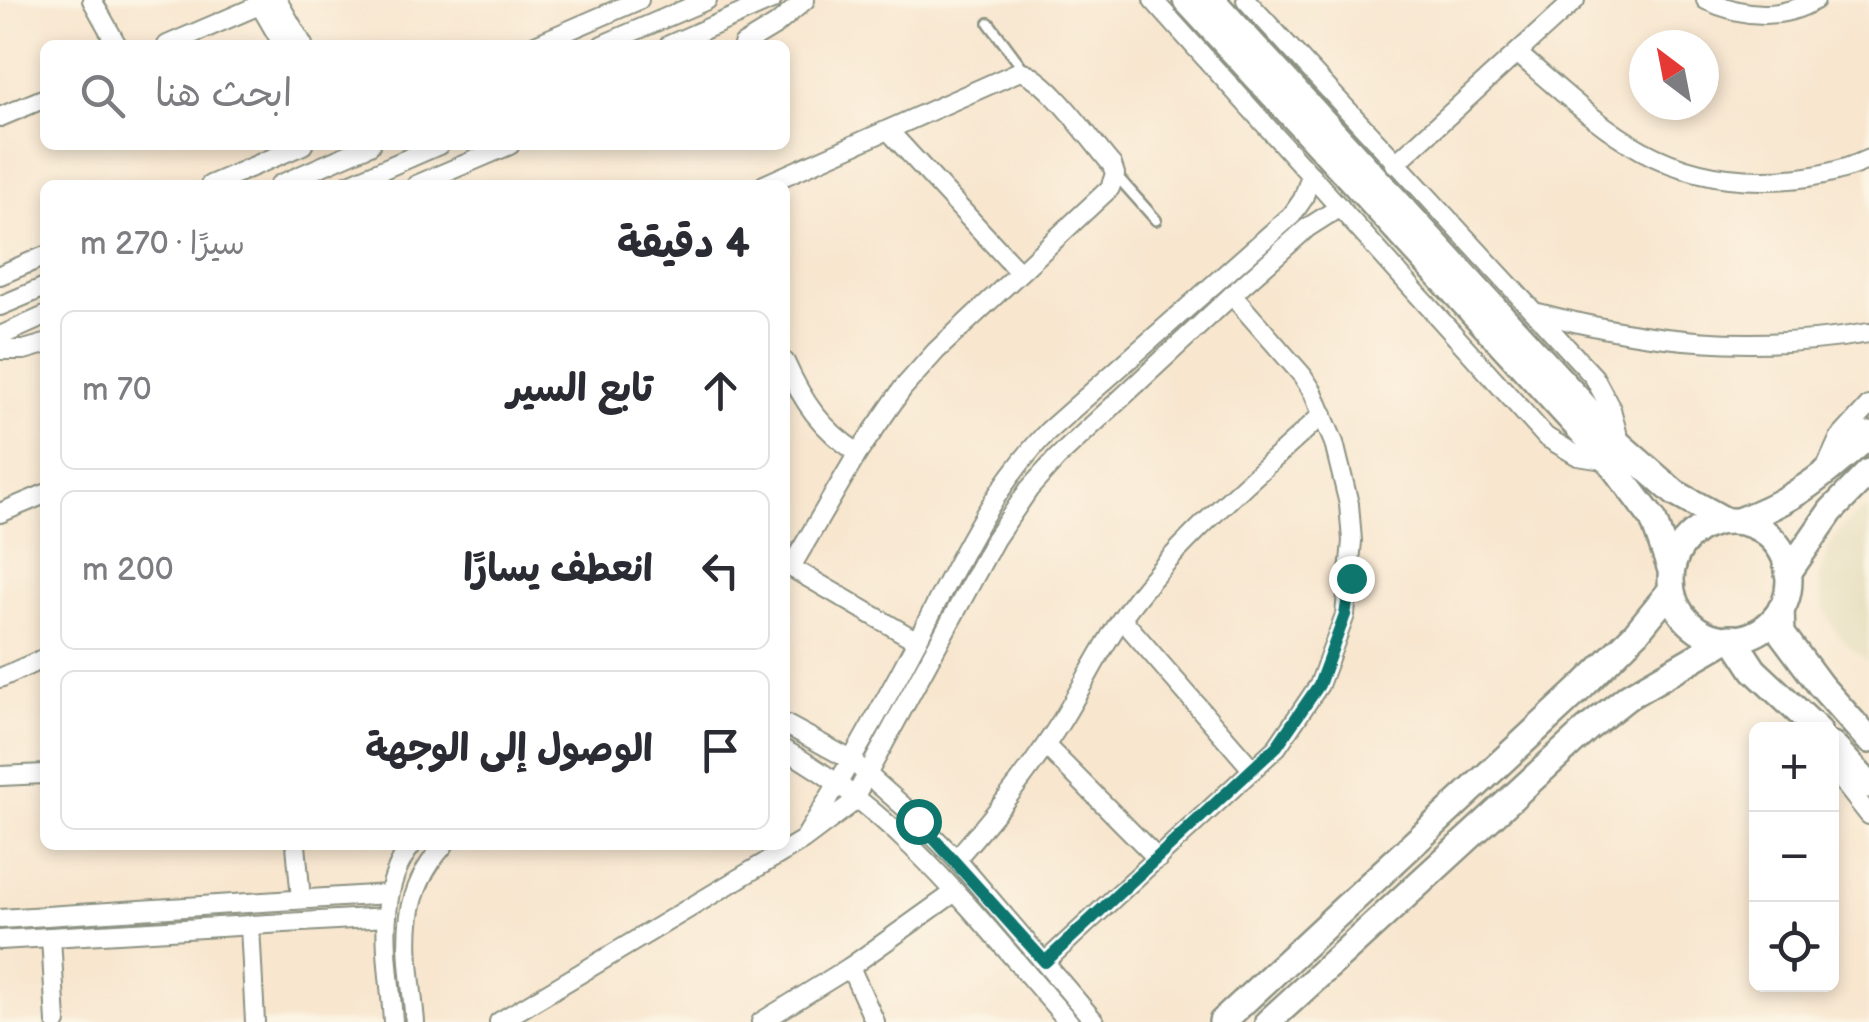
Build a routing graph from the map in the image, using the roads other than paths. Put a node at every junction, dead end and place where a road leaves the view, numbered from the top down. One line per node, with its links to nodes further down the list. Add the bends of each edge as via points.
1 (92, 0): 15 (street)
2 (639, 0): 19 (street)
3 (707, 0): 20 (street)
4 (772, 0): 21 (street)
5 (805, 0): 22 (street)
6 (1153, 0): 35 (street)
7 (1186, 0): 60 (main road)
8 (1212, 0): 60 (main road)
9 (1246, 0): 33 (street)
10 (1575, 0): 23 (street)
11 (1706, 0): 12 (street, via 1756,15)
12 (1816, 0)
13 (266, 1): 16 (street); 17 (street); 18 (street)
14 (990, 22): 24 (lane)
15 (114, 40)
16 (178, 40)
17 (281, 40)
18 (299, 40)
19 (547, 40)
20 (614, 40)
21 (680, 40)
22 (751, 40)
23 (1517, 53): 32 (street, via 1614,135 1696,174 1784,180); 33 (street)
24 (1026, 72): 27 (street); 34 (street)
25 (40, 100): 26 (street)
26 (0, 117)
27 (888, 130): 40 (street); 44 (street)
28 (291, 150): 36 (street)
29 (352, 150): 37 (street)
30 (428, 150): 38 (street)
31 (498, 150): 39 (street)
32 (1869, 159)
33 (1394, 164): 49 (street)
34 (1115, 174): 42 (lane); 44 (street, via 1110,188)
35 (1311, 175): 41 (street); 73 (street, via 1292,214 1012,471)
36 (222, 180)
37 (289, 180)
38 (358, 180)
39 (428, 180)
40 (775, 180)
41 (1340, 207): 47 (street); 60 (street, via 1546,437 1578,456)
42 (1156, 220)
43 (40, 258): 45 (street)
44 (1019, 272): 59 (street, via 903,388)
45 (0, 276)
46 (40, 289): 48 (street)
47 (1232, 295): 57 (street, via 1302,375); 84 (street, via 1023,496)
48 (0, 306)
49 (1536, 312): 51 (street, via 1662,340 1808,342); 60 (street, via 1594,377 1611,409)
50 (40, 318): 52 (street)
51 (1869, 334)
52 (0, 336)
53 (40, 345): 54 (street)
54 (0, 350)
55 (790, 372): 59 (street, via 813,416)
56 (1869, 406): 61 (street, via 1838,439)
57 (1323, 414): 71 (street, via 1180,548); 83 (street, via 1349,504 1345,615 1319,685)
58 (1869, 435): 61 (main road)
59 (858, 453): 66 (street)
60 (1615, 453): 65 (main road); 69 (main road, via 1653,519)
61 (1824, 476): 65 (main road, via 1775,508)
62 (1865, 479): 68 (main road, via 1808,540)
63 (40, 496): 64 (street)
64 (0, 513)
65 (1732, 521): 68 (main road, via 1753,525 1777,544); 69 (main road, via 1711,524 1684,542)
66 (790, 563)
67 (790, 567): 73 (street)
68 (1788, 573): 70 (main road)
69 (1672, 580): 72 (main road, via 1678,609 1691,624); 119 (main road, via 1636,633 1583,686)
70 (1780, 609): 72 (main road, via 1760,630); 78 (main road, via 1782,634)
71 (1122, 619): 79 (street); 83 (street)
72 (1731, 638): 76 (main road); 120 (main road, via 1629,696 1587,729)
73 (917, 640): 82 (street)
74 (40, 660): 75 (street)
75 (0, 678)
76 (1809, 722)
77 (790, 727): 82 (street)
78 (1869, 740)
79 (1046, 746): 98 (street); 99 (street)
80 (1839, 752): 89 (main road)
81 (790, 753): 88 (street)
82 (850, 760): 84 (street); 88 (street)
83 (1253, 770): 99 (street)
84 (866, 773): 90 (street); 98 (street)
85 (40, 774): 86 (street)
86 (0, 776)
87 (1839, 777): 91 (street)
88 (838, 782): 90 (street); 92 (street)
89 (1869, 785)
90 (856, 794): 92 (street, via 846,810); 100 (street)
91 (1869, 815)
92 (803, 840): 93 (street)
93 (790, 848)
94 (297, 850): 102 (street)
95 (408, 850): 101 (street)
96 (440, 850): 113 (street, via 423,870 408,914)
97 (786, 850): 114 (street)
98 (956, 859): 108 (street)
99 (1158, 859): 108 (street)
100 (955, 892): 109 (street); 117 (street)
101 (388, 894): 102 (street); 103 (street)
102 (302, 900): 104 (street)
103 (387, 917): 105 (street); 112 (street)
104 (0, 919)
105 (250, 926): 106 (street); 111 (street)
106 (51, 937): 107 (street); 110 (street)
107 (0, 940)
108 (1045, 962): 118 (street)
109 (850, 968): 115 (street); 116 (street)
110 (56, 1022)
111 (255, 1022)
112 (394, 1022)
113 (414, 1022)
114 (499, 1022)
115 (761, 1022)
116 (876, 1022)
117 (1068, 1022)
118 (1095, 1022)
119 (1222, 1022)
120 (1268, 1022)

